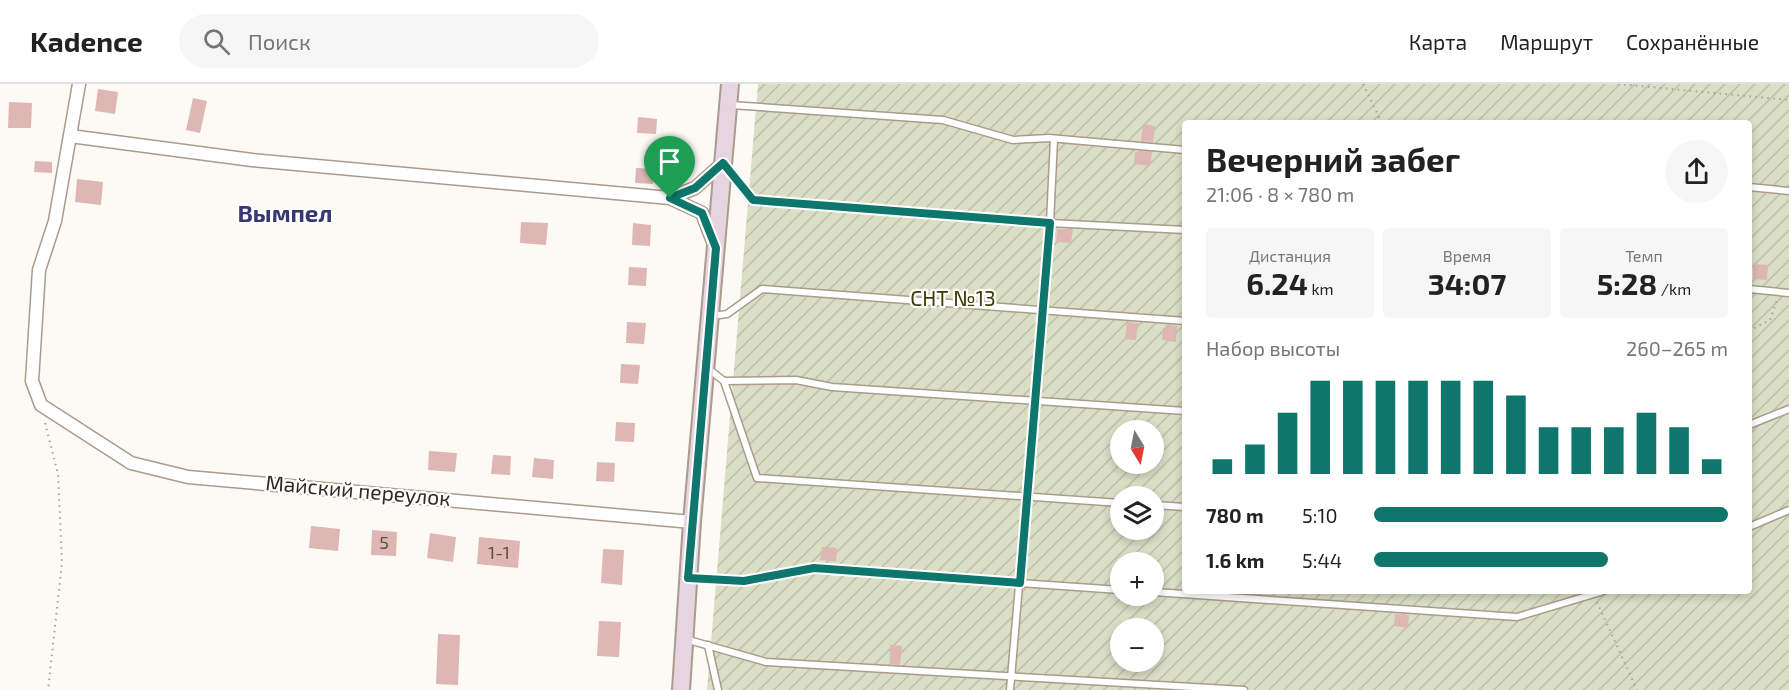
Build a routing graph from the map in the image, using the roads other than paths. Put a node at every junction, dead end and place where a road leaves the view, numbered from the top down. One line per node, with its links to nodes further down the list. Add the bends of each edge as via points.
1 (79, 84): 4 (street)
2 (730, 84): 3 (street)
3 (728, 105): 5 (lane, via 943,120 1013,140); 7 (street)
4 (70, 136): 10 (street, via 252,160); 30 (street, Майский переулок, via 55,221 39,270 32,381 41,405 130,463 188,477)
5 (1054, 139): 6 (lane); 11 (lane)
6 (1182, 150)
7 (723, 163): 10 (street, via 695,188); 11 (lane, via 753,200); 13 (street)
8 (1752, 187): 9 (lane)
9 (1789, 191)
10 (670, 198): 13 (street, via 702,213)
11 (1050, 223): 12 (lane); 16 (lane)
12 (1182, 230)
13 (716, 248): 17 (street)
14 (1752, 289): 15 (lane)
15 (1789, 293)
16 (1042, 310): 17 (lane, via 762,289 727,314); 18 (lane); 21 (lane)
17 (710, 316): 19 (street)
18 (1182, 321)
19 (705, 366): 20 (lane); 30 (street)
20 (724, 381): 21 (lane, via 796,380 832,387); 25 (lane, via 757,478)
21 (1034, 400): 23 (lane); 25 (lane)
22 (1789, 408): 24 (lane)
23 (1182, 411)
24 (1752, 424)
25 (1026, 496): 26 (lane); 33 (lane)
26 (1110, 502)
27 (1164, 506): 28 (lane)
28 (1182, 507)
29 (1789, 510): 31 (lane)
30 (692, 522): 32 (street)
31 (1752, 526)
32 (688, 578): 33 (lane, via 744,581 814,568); 39 (street)
33 (1020, 583): 34 (lane); 41 (lane)
34 (1110, 589)
35 (1164, 593): 36 (lane)
36 (1182, 594)
37 (1183, 594): 38 (lane, via 1517,617)
38 (1598, 594)
39 (684, 639): 40 (lane); 42 (street)
40 (708, 645): 41 (lane, via 766,662); 43 (lane)
41 (1011, 676): 44 (lane); 45 (lane)
42 (681, 690)
43 (718, 690)
44 (1010, 690)
45 (1244, 690)

